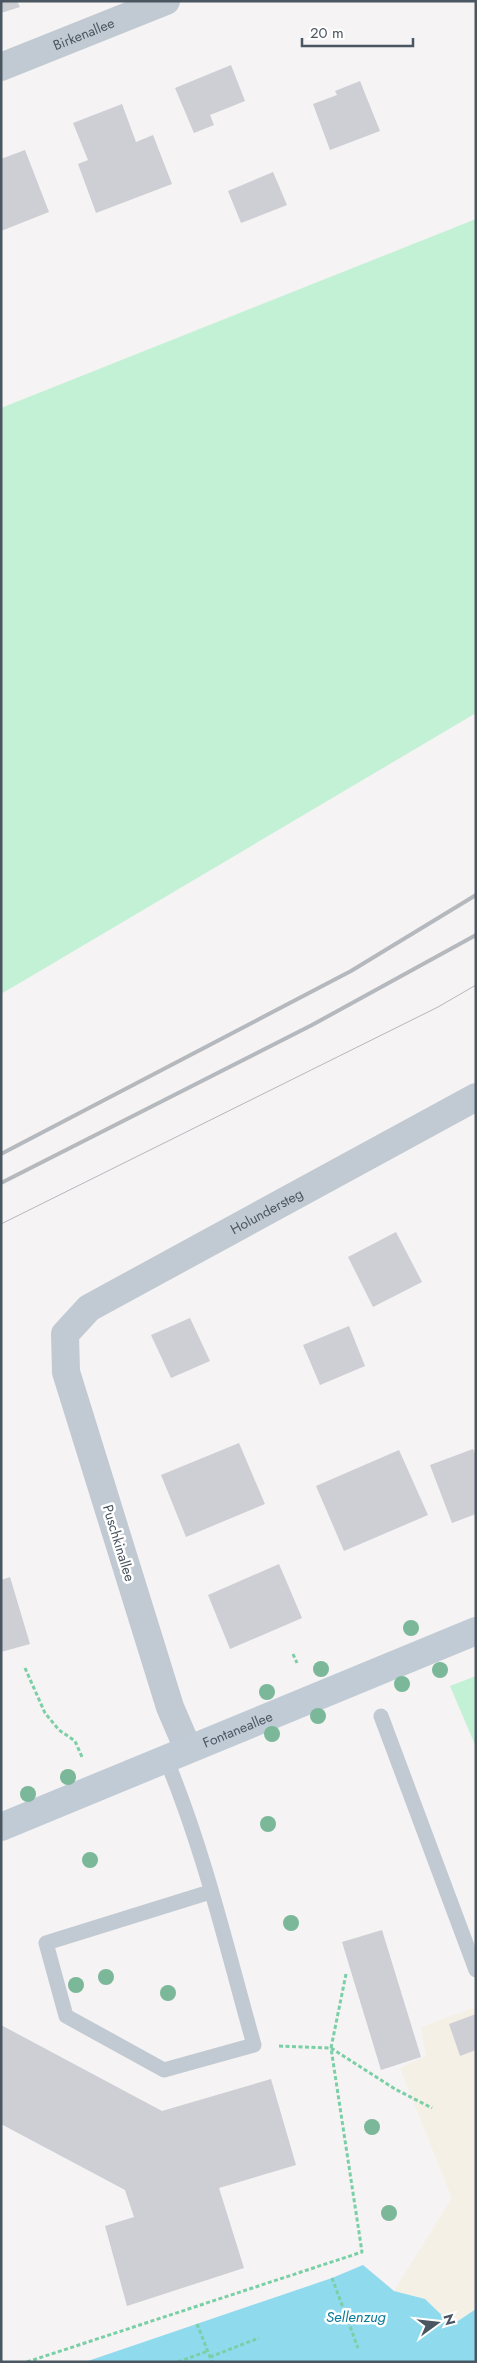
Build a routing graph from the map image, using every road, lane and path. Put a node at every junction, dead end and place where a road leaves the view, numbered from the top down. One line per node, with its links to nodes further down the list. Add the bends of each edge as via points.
1 (166, 1): 2 (street, Birkenallee)
2 (131, 8): 3 (street, Birkenallee)
3 (1, 67)
4 (476, 1097): 5 (street, Holundersteg, via 88,1308)
5 (65, 1334): 11 (street, Puschkinallee, via 66,1372 170,1707)
6 (476, 1631): 11 (main road, Fontaneallee)
7 (293, 1654): 8 (path)
8 (297, 1663)
9 (25, 1668): 12 (path, via 45,1713 74,1741)
10 (382, 1716): 15 (lane)
11 (177, 1754): 13 (main road, Fontaneallee); 14 (lane, via 178,1789)
12 (83, 1758)
13 (1, 1827)
14 (210, 1892): 17 (lane); 17 (lane, via 46,1943 66,2016 164,2070)
15 (476, 1970)
16 (346, 1974): 18 (path)
17 (254, 2045): 18 (path)
18 (331, 2048): 19 (path, via 395,2089); 26 (path, via 362,2252)
19 (432, 2108)
20 (332, 2278): 23 (path)
21 (197, 2324): 24 (path)
22 (259, 2338): 25 (path)
23 (358, 2348)
24 (208, 2351): 25 (path); 27 (path)
25 (211, 2360)
26 (27, 2362)
27 (178, 2362)

